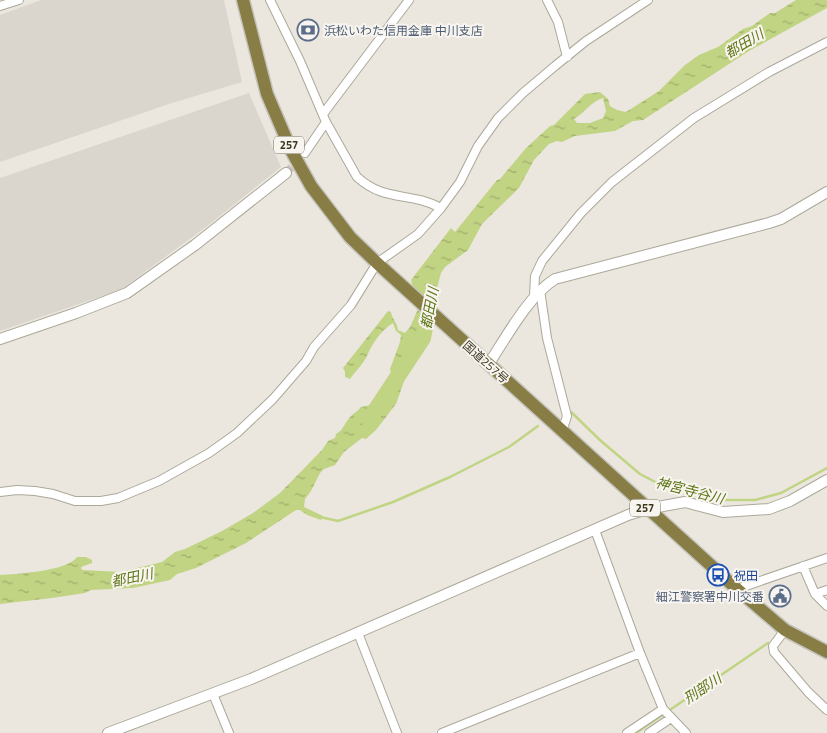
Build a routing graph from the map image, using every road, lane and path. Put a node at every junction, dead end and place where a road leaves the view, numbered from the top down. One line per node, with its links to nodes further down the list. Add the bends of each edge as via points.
1 (19, 0): 7 (street)
2 (243, 0): 16 (highway, 国道257号 / 257, via 267,94 290,150 311,186 350,237)
3 (270, 0): 10 (street)
4 (409, 0): 10 (street)
5 (547, 0): 9 (street, via 558,22)
6 (648, 0): 9 (street)
7 (0, 6)
8 (827, 42): 17 (street, via 769,72 694,118 612,182 580,212 542,261 535,276)
9 (567, 56): 15 (street, via 498,118)
10 (323, 114): 11 (street)
11 (326, 122): 12 (street); 15 (street, via 357,177 364,183 389,196 428,201)
12 (305, 153)
13 (286, 173): 18 (street, via 195,245 127,293)
14 (827, 192): 17 (street, via 781,219 555,279)
15 (441, 208): 16 (street, via 418,234)
16 (378, 265): 19 (highway, 国道257号 / 257); 22 (street, via 351,305 285,386 237,433 203,457 159,481 118,498 101,501 75,501 35,491)
17 (537, 293): 19 (street); 20 (street, via 567,416)
18 (0, 339)
19 (488, 365): 20 (highway, 国道257号 / 257)
20 (562, 432): 23 (highway, 国道257号 / 257)
21 (827, 480): 23 (street, via 769,509 724,512 685,502)
22 (0, 492)
23 (647, 509): 24 (street); 27 (highway, 国道257号 / 257)
24 (594, 530): 32 (street); 34 (street)
25 (827, 558): 26 (street)
26 (803, 566): 27 (street); 29 (street)
27 (737, 589): 31 (highway, 国道257号 / 257)
28 (827, 590): 29 (street)
29 (814, 594): 30 (street)
30 (827, 606)
31 (785, 630): 33 (highway, 国道257号 / 257); 36 (street, via 773,646 774,652)
32 (358, 633): 35 (street); 40 (street)
33 (827, 652)
34 (640, 654): 37 (street); 41 (street)
35 (213, 694): 38 (street); 39 (street)
36 (827, 710)
37 (666, 713): 42 (street); 43 (street); 44 (street)
38 (108, 733)
39 (229, 733)
40 (397, 733)
41 (442, 733)
42 (627, 733)
43 (649, 733)
44 (686, 733)

